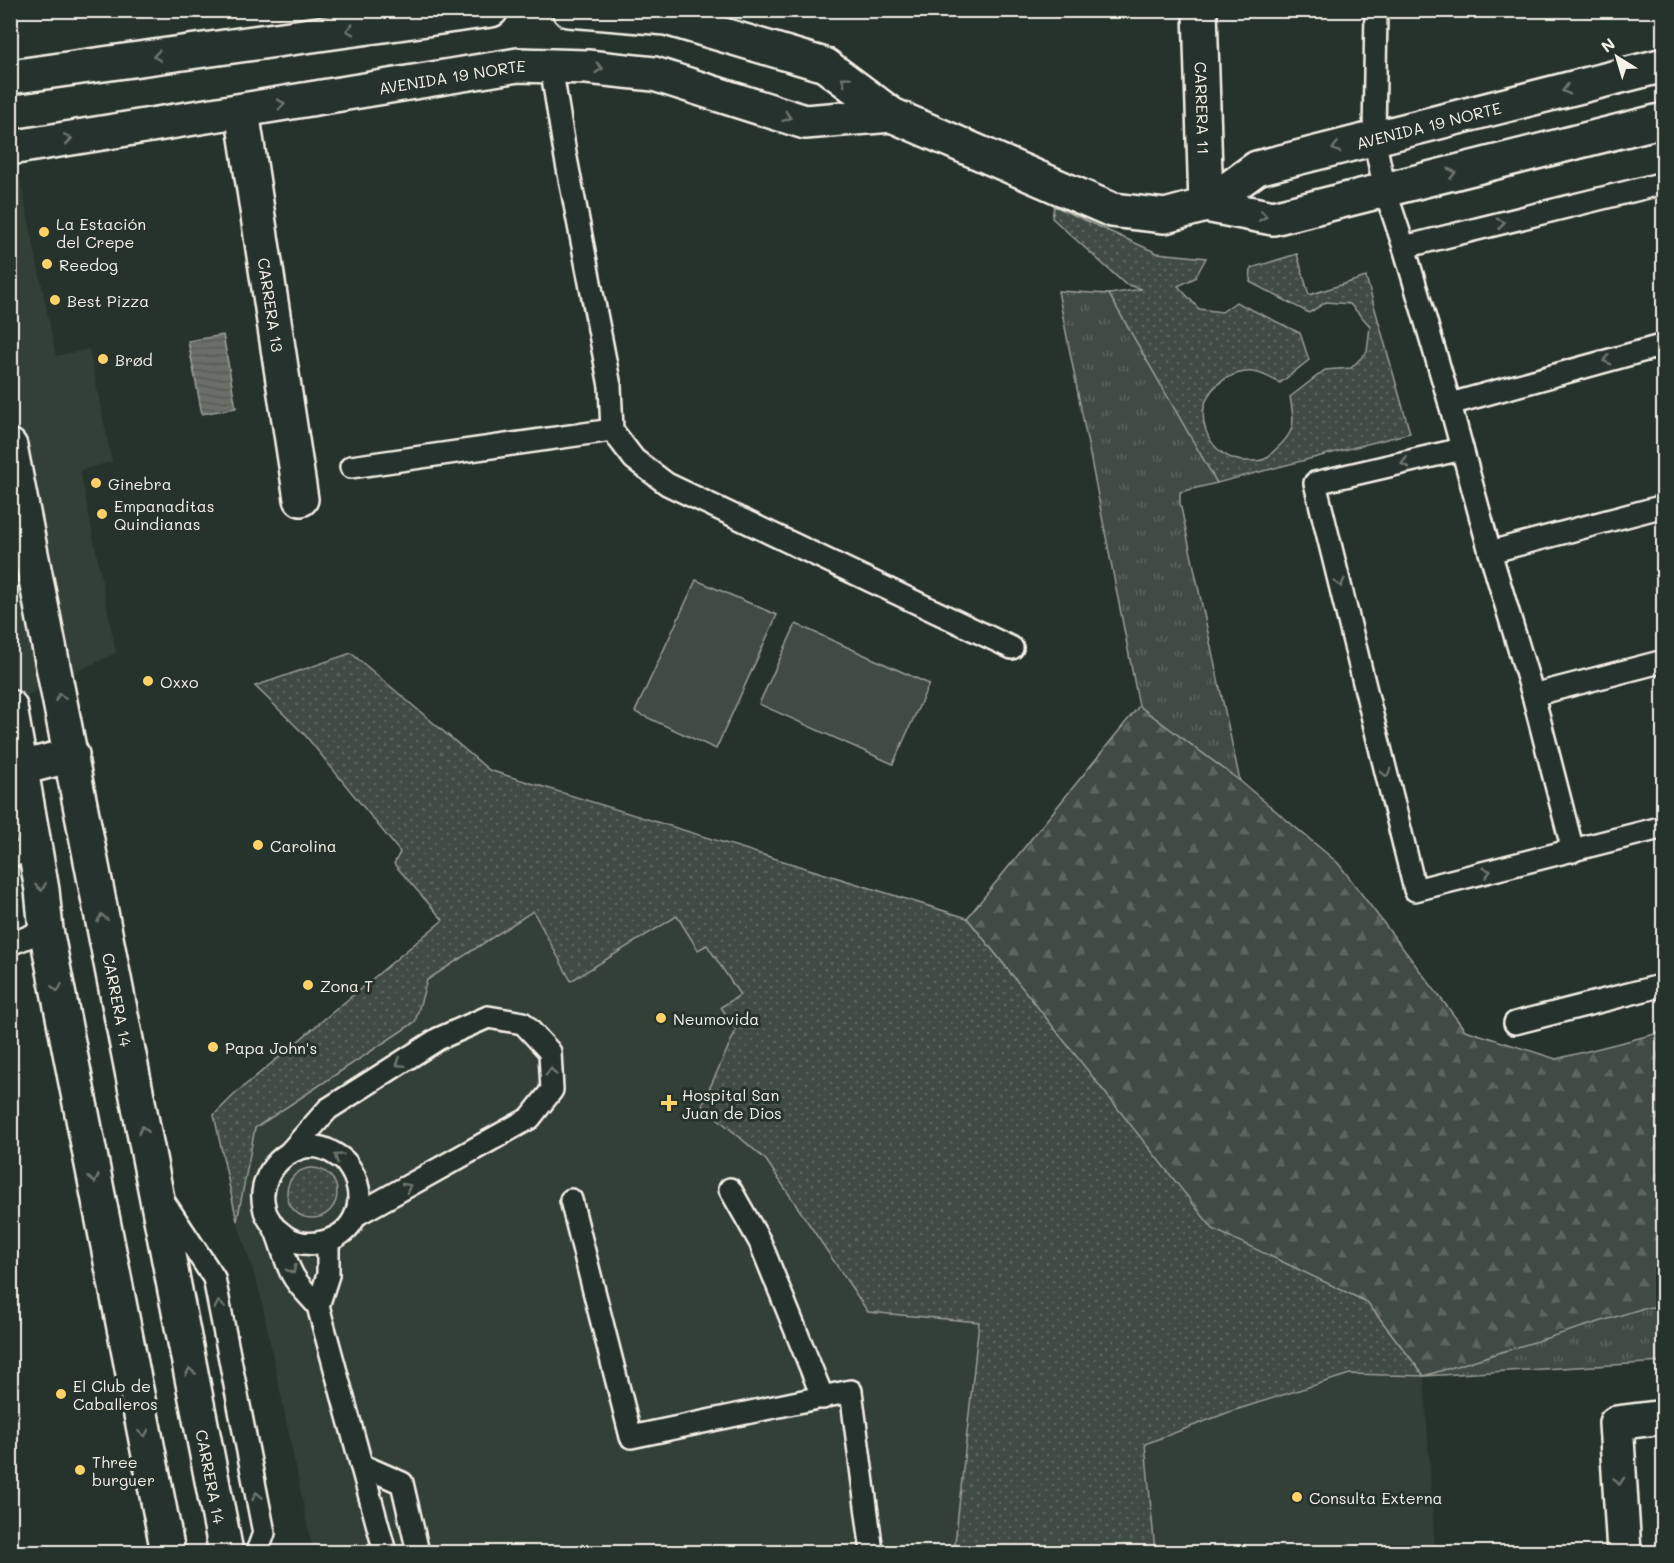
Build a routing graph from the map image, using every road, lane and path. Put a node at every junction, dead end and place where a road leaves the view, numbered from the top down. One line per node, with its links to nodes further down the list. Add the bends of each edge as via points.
1 (491, 10): 7 (street, one-way to 7)
2 (569, 10): 9 (street, AVENIDA 19 NORTE, one-way to 2, via 825,65 666,18)
3 (1200, 10): 15 (street, CARRERA 11)
4 (1376, 10): 11 (lane)
5 (1664, 65): 11 (street, AVENIDA 19 NORTE, one-way to 11)
6 (551, 66): 8 (street, AVENIDA 19 NORTE, one-way to 6, via 518,65); 9 (street, AVENIDA 19 NORTE, one-way to 9, via 654,74 805,122); 19 (lane, via 610,386)
7 (10, 77)
8 (242, 111): 12 (street, AVENIDA 19 NORTE, one-way to 8); 23 (street, CARRERA 13)
9 (892, 116): 15 (street, AVENIDA 19 NORTE, via 1112,210 1165,216)
10 (1664, 120): 14 (street, AVENIDA 19 NORTE, one-way to 10)
11 (1374, 138): 14 (lane); 15 (street, AVENIDA 19 NORTE, one-way to 15, via 1257,168)
12 (10, 148)
13 (1664, 183): 16 (lane, one-way to 13)
14 (1384, 190): 15 (street, AVENIDA 19 NORTE, one-way to 14, via 1273,218); 16 (lane)
15 (1206, 206)
16 (1404, 247): 18 (lane)
17 (1664, 345): 18 (lane, one-way to 18)
18 (1450, 404): 21 (lane)
19 (612, 430): 22 (lane); 26 (lane, via 634,459 667,484)
20 (10, 446): 30 (street, CARRERA 14, one-way to 20)
21 (1462, 449): 25 (lane); 33 (lane, one-way to 33, via 1315,483 1415,890)
22 (351, 467)
23 (301, 499)
24 (1664, 506): 25 (lane)
25 (1490, 552): 28 (lane)
26 (1012, 648)
27 (1664, 661): 28 (lane)
28 (1533, 695): 33 (lane)
29 (10, 707): 31 (street)
30 (72, 755): 31 (street); 40 (street, CARRERA 14, one-way to 30)
31 (16, 771): 34 (street)
32 (1664, 827): 33 (lane)
33 (1573, 850)
34 (22, 852): 35 (street, one-way to 35, via 42,890)
35 (46, 930): 36 (lane); 50 (street, one-way to 50)
36 (10, 944)
37 (1664, 985): 38 (lane)
38 (1515, 1023)
39 (290, 1152): 43 (lane, one-way to 39, via 360,1197 356,1177 345,1160 328,1149 308,1147); 43 (lane, one-way to 39, via 530,1119 552,1090 550,1052 523,1023 488,1017 438,1039 328,1109); 44 (lane, via 266,1178 266,1213)
40 (154, 1187): 51 (street, CARRERA 14, one-way to 40); 52 (lane, one-way to 40, via 264,1533 214,1278)
41 (730, 1189): 47 (lane, via 760,1242)
42 (571, 1200): 47 (lane, via 631,1437)
43 (356, 1215): 45 (lane, via 345,1231)
44 (275, 1228): 45 (lane, via 291,1240 309,1244); 46 (lane, one-way to 46, via 293,1275)
45 (328, 1241): 46 (lane, via 328,1275)
46 (318, 1306): 49 (lane)
47 (823, 1398): 55 (lane, via 851,1391)
48 (1664, 1417): 56 (street, one-way to 56, via 1616,1423)
49 (361, 1465): 53 (lane); 54 (lane, via 402,1483)
50 (168, 1552)
51 (226, 1552)
52 (257, 1552)
53 (385, 1552)
54 (418, 1552)
55 (872, 1552)
56 (1624, 1552)

